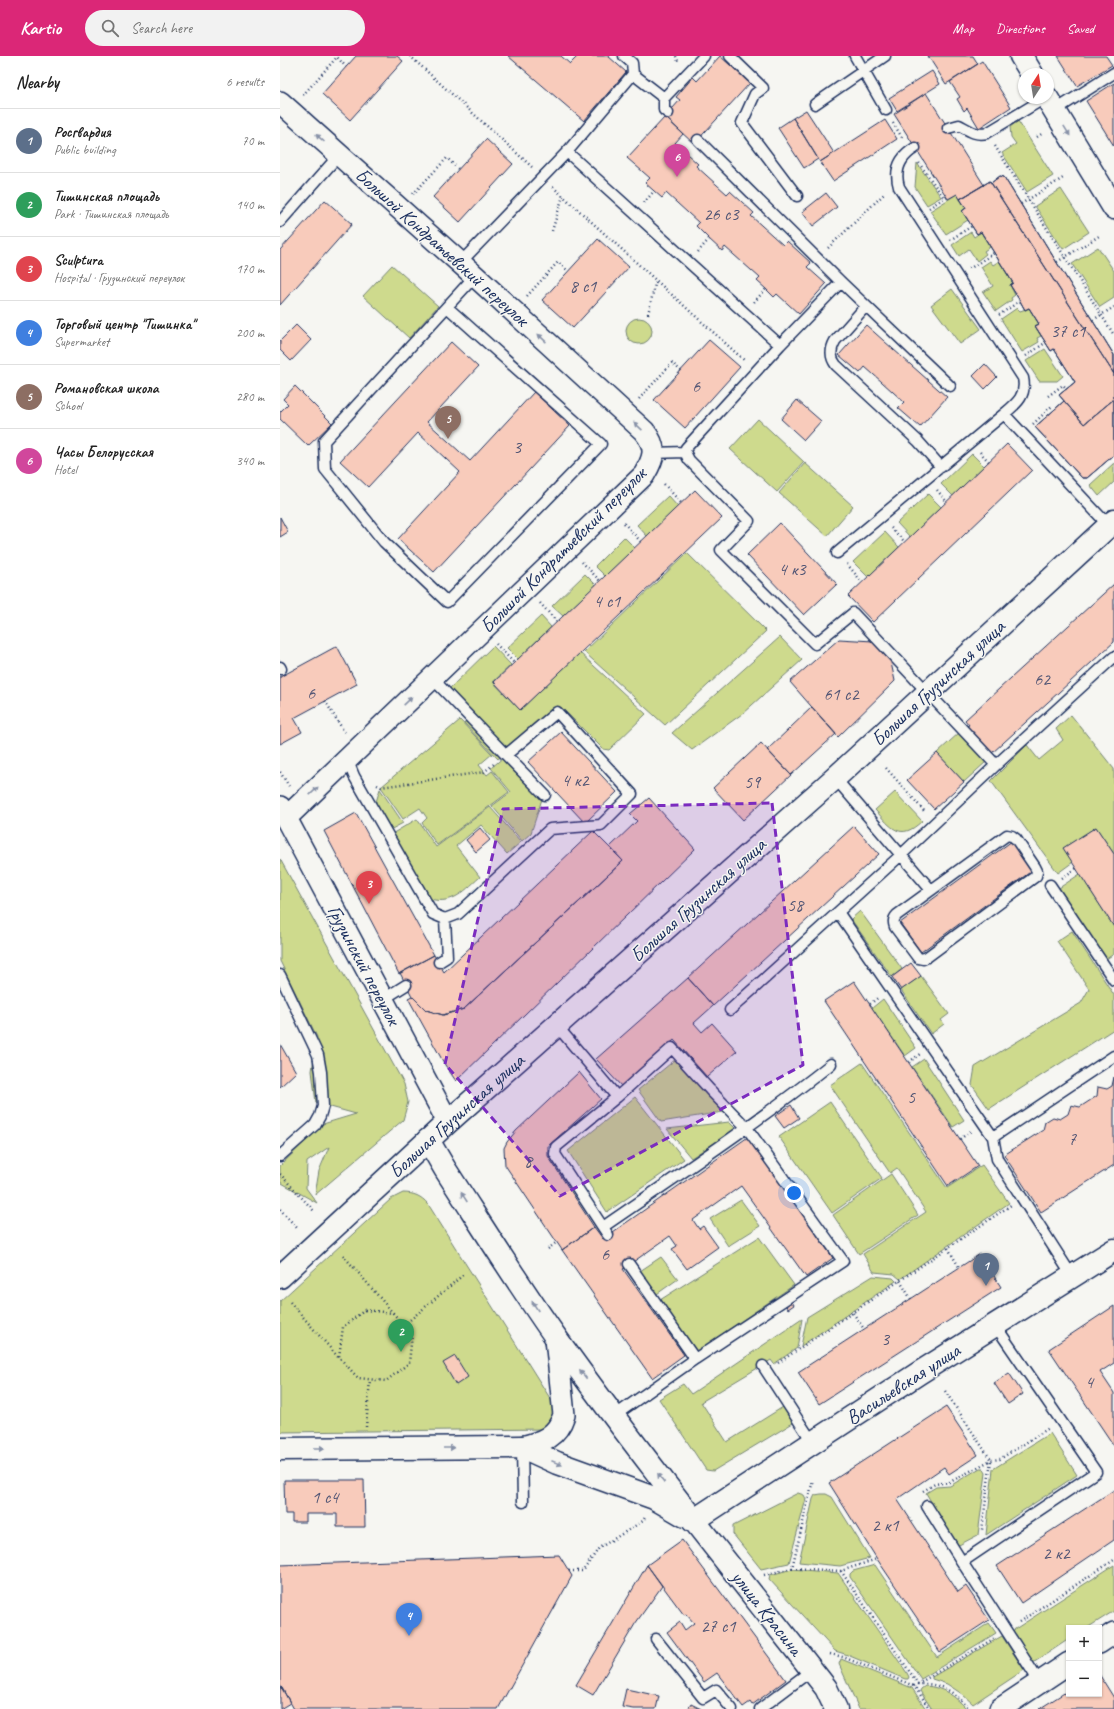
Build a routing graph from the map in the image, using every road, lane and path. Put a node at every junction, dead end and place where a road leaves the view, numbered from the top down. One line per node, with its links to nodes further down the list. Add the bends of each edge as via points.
1 (410, 56): 30 (path)
2 (624, 56): 12 (lane, via 632,62)
3 (704, 56): 13 (lane)
4 (730, 56): 35 (lane, via 763,88 755,94 742,123)
5 (855, 56): 10 (lane)
6 (886, 56): 10 (lane)
7 (1021, 56): 9 (street)
8 (346, 67): 18 (path, via 337,57)
9 (1028, 68)
10 (863, 70): 15 (lane); 19 (lane)
11 (1114, 73): 14 (lane)
12 (634, 74): 13 (lane); 26 (lane)
13 (664, 98): 20 (lane, via 664,110)
14 (1054, 100)
15 (815, 104)
16 (1045, 104): 23 (lane)
17 (1050, 104): 38 (street, one-way to 38)
18 (284, 106): 28 (street, Большой Кондратьевский переулок, one-way to 18)
19 (886, 110): 27 (path)
20 (668, 113)
21 (948, 128): 23 (lane, via 959,125 976,134)
22 (1044, 132): 24 (path)
23 (987, 133): 36 (path)
24 (1037, 137)
25 (698, 140): 47 (lane)
26 (567, 152): 30 (lane); 65 (lane)
27 (914, 152): 32 (lane, via 902,159); 39 (path, via 944,198)
28 (340, 155): 40 (lane); 49 (street, Большой Кондратьевский переулок)
29 (458, 169): 33 (path, via 447,158)
30 (542, 177): 34 (path); 49 (lane)
31 (1063, 178): 36 (path)
32 (897, 182): 47 (path); 74 (lane, via 901,192 1023,378 1022,395)
33 (411, 196)
34 (563, 196): 42 (path); 52 (path)
35 (798, 196)
36 (1028, 200): 37 (path); 46 (path)
37 (1021, 204)
38 (1114, 208)
39 (925, 210)
40 (280, 222)
41 (972, 226): 44 (path)
42 (552, 231)
43 (1099, 236): 46 (path)
44 (946, 242)
45 (994, 253): 51 (path)
46 (1065, 257): 48 (path); 60 (path)
47 (817, 259): 53 (lane)
48 (1057, 262)
49 (468, 270): 57 (lane); 77 (street, Большой Кондратьевский переулок, one-way to 49, via 649,437 644,431)
50 (568, 271): 54 (path, via 558,262)
51 (966, 272)
52 (656, 280): 59 (path); 68 (path)
53 (841, 282): 56 (lane); 65 (lane)
54 (526, 298)
55 (1020, 301): 61 (path)
56 (866, 306): 69 (lane); 78 (lane, via 835,340 831,353 832,360)
57 (447, 307): 57 (lane, via 324,441 325,469 384,542 447,602 601,444)
58 (1114, 307): 60 (path)
59 (648, 314)
60 (1101, 315): 62 (path); 63 (path)
61 (995, 317)
62 (1093, 320)
63 (1114, 335)
64 (1045, 343): 66 (path)
65 (780, 346): 68 (lane)
66 (1022, 358)
67 (681, 371): 72 (path, via 672,363)
68 (756, 371): 76 (lane, via 688,444)
69 (950, 386)
70 (1067, 389): 71 (path, via 1064,385)
71 (1048, 396)
72 (639, 399)
73 (1053, 405): 75 (path)
74 (1004, 414): 75 (lane); 78 (lane)
75 (1023, 434): 83 (lane)
76 (685, 452): 77 (lane); 96 (lane, via 689,460 749,520 721,550 816,644 853,613)
77 (653, 453): 95 (street, Большой Кондратьевский переулок, via 652,461 644,474)
78 (941, 466): 81 (lane)
79 (664, 484): 80 (path)
80 (681, 503)
81 (881, 516): 85 (path); 86 (lane)
82 (623, 522): 84 (path)
83 (1112, 523): 96 (street, Большая Грузинская улица)
84 (641, 542)
85 (905, 542)
86 (837, 553): 89 (path)
87 (581, 561): 88 (path)
88 (600, 581)
89 (862, 582)
90 (539, 602): 91 (path)
91 (558, 622)
92 (495, 643): 94 (path)
93 (1114, 657): 100 (lane)
94 (514, 663)
95 (432, 678): 98 (street, Большой Кондратьевский переулок, one-way to 95); 99 (lane)
96 (928, 692): 100 (lane); 104 (street, Большая Грузинская улица)
97 (325, 701): 98 (path)
98 (352, 754): 108 (street, Большой Кондратьевский переулок, one-way to 98); 114 (lane, via 354,776 433,914)
99 (506, 755): 107 (lane); 114 (lane, via 557,712 632,794 601,825 550,829 458,914)
100 (996, 765): 109 (lane)
101 (886, 768): 109 (path)
102 (280, 772): 106 (path)
103 (484, 772): 105 (path)
104 (835, 778): 110 (lane); 121 (street, Большая Грузинская улица)
105 (381, 788)
106 (291, 790)
107 (544, 795)
108 (283, 813): 119 (street, Грузинский переулок)
109 (935, 823): 110 (lane)
110 (901, 855): 112 (lane); 113 (lane)
111 (1050, 885): 117 (lane)
112 (931, 890): 112 (lane, via 1007,835 1016,839 1037,871 1034,879 923,959 918,958 895,927 894,919)
113 (838, 912): 120 (lane); 127 (lane)
114 (445, 919): 115 (lane, via 447,957)
115 (439, 962)
116 (280, 975): 129 (lane, via 318,1055 323,1106 315,1125)
117 (1114, 980)
118 (406, 985): 119 (lane)
119 (382, 1000): 125 (street, Грузинский переулок)
120 (730, 1010)
121 (557, 1026): 124 (lane); 125 (street, Большая Грузинская улица)
122 (1114, 1056): 127 (lane)
123 (831, 1064): 126 (lane)
124 (617, 1097): 126 (lane, via 672,1048); 126 (lane, via 556,1147 555,1154 606,1231)
125 (448, 1122): 128 (street, Большая Грузинская улица)
126 (747, 1128): 155 (lane, via 843,1261)
127 (992, 1137): 131 (lane, via 997,1159)
128 (428, 1140): 143 (street, Большая Грузинская улица); 153 (street, улица Красина, one-way to 128)
129 (280, 1156)
130 (280, 1174): 133 (path)
131 (1022, 1197): 136 (path); 144 (lane)
132 (280, 1209): 134 (path)
133 (315, 1212)
134 (297, 1228)
135 (557, 1242): 137 (path)
136 (948, 1248): 141 (path); 145 (path)
137 (548, 1249)
138 (1114, 1250): 144 (street, Васильевская улица)
139 (343, 1255): 148 (path)
140 (629, 1264): 155 (lane)
141 (959, 1267)
142 (463, 1275): 151 (path)
143 (280, 1276)
144 (1072, 1276): 150 (street, Васильевская улица)
145 (900, 1281): 146 (path); 149 (path)
146 (911, 1299)
147 (290, 1302): 154 (path)
148 (393, 1313): 151 (path); 154 (path, via 365,1310 343,1327)
149 (853, 1313): 152 (path); 156 (path)
150 (995, 1325): 160 (lane); 162 (street, Васильевская улица)
151 (404, 1326): 157 (path, via 412,1335 409,1363 386,1381)
152 (864, 1329)
153 (556, 1339): 159 (street, улица Красина, one-way to 153); 163 (street, via 564,1415 561,1426 546,1439)
154 (339, 1357): 157 (path, via 358,1378)
155 (695, 1359): 159 (lane)
156 (764, 1369): 162 (lane)
157 (370, 1380): 161 (path)
158 (946, 1391): 165 (path)
159 (614, 1416): 171 (street, улица Красина, one-way to 159)
160 (1060, 1421): 165 (path, via 1000,1459); 172 (lane, via 1096,1472)
161 (366, 1427)
162 (813, 1442): 171 (street, Васильевская улица)
163 (522, 1447): 164 (street, one-way to 163); 168 (lane); 171 (street, one-way to 171, via 556,1463 654,1498)
164 (280, 1449)
165 (991, 1460): 167 (path, via 950,1482 935,1484); 172 (path)
166 (813, 1480): 175 (path)
167 (919, 1494)
168 (523, 1502)
169 (927, 1506): 174 (lane)
170 (647, 1511): 176 (path, via 643,1521 599,1548 583,1571)
171 (693, 1521): 184 (street, улица Красина)
172 (980, 1550): 174 (lane)
173 (878, 1560): 177 (path)
174 (962, 1562): 185 (lane)
175 (792, 1568): 177 (path); 178 (path)
176 (569, 1571)
177 (841, 1571): 190 (path, via 918,1684 943,1687)
178 (761, 1576)
179 (1114, 1633): 181 (street)
180 (656, 1639): 187 (lane, via 703,1698 716,1690)
181 (1102, 1641)
182 (830, 1654): 186 (path)
183 (1066, 1665): 185 (street)
184 (812, 1670): 188 (lane); 189 (street, улица Красина, via 826,1688)
185 (1040, 1683): 191 (street)
186 (914, 1686)
187 (732, 1709)
188 (760, 1709)
189 (836, 1709)
190 (970, 1709)
191 (1000, 1709)

